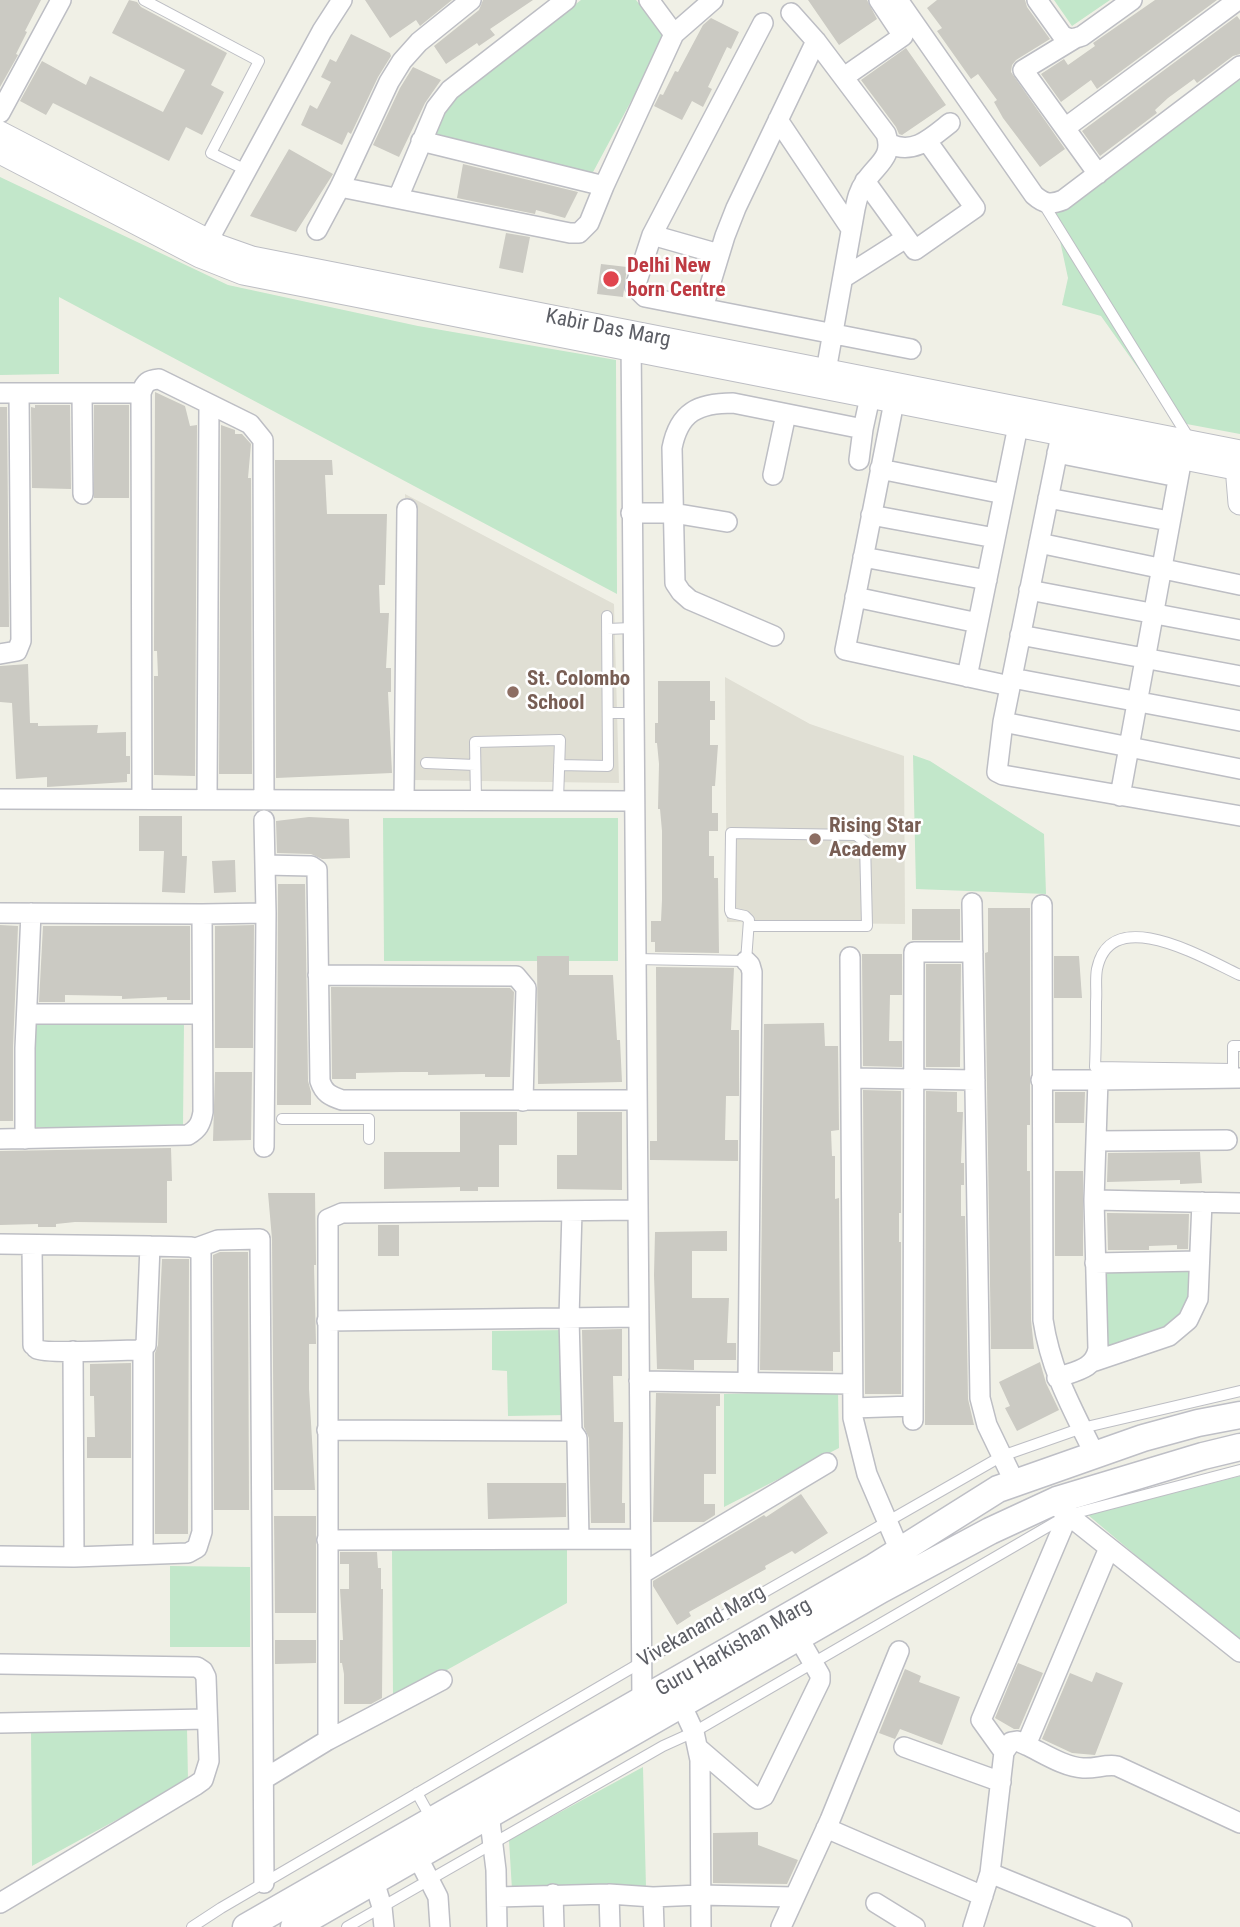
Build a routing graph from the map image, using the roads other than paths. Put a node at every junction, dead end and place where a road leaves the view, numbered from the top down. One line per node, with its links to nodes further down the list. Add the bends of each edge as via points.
1 (61, 0): 20 (street)
2 (144, 0): 29 (lane, via 259,61 211,153)
3 (342, 0): 29 (street)
4 (471, 0): 33 (street, via 402,61)
5 (566, 0): 25 (street, via 450,90)
6 (649, 0): 15 (street)
7 (713, 0): 15 (street)
8 (879, 0): 19 (street, via 903,36)
9 (898, 0): 35 (street)
10 (1038, 0): 16 (street, via 1062,35)
11 (1132, 0): 16 (street)
12 (1238, 0): 23 (street)
13 (791, 13): 17 (street)
14 (763, 23): 38 (street)
15 (674, 34): 32 (street)
16 (1074, 39): 23 (street, via 1023,70)
17 (817, 41): 19 (street); 21 (street)
18 (1240, 66): 30 (street)
19 (844, 77): 27 (street)
20 (0, 113)
21 (778, 120): 36 (street); 41 (street)
22 (950, 123): 26 (street)
23 (1065, 128): 30 (street)
24 (0, 133): 40 (street, Kabir Das Marg)
25 (421, 141): 32 (street); 34 (street)
26 (926, 141): 27 (street, via 906,148); 39 (street, via 975,208 915,250)
27 (890, 144): 31 (street)
28 (0, 152): 40 (street, Kabir Das Marg)
29 (246, 170): 40 (street)
30 (1098, 174): 35 (street, via 1063,200)
31 (866, 181): 36 (street); 39 (street)
32 (604, 186): 34 (street, via 589,223 579,233)
33 (340, 187): 34 (street); 37 (street)
34 (398, 198)
35 (1043, 202): 58 (lane)
36 (851, 229): 42 (street)
37 (317, 230)
38 (652, 235): 41 (street); 43 (street, via 635,281 638,292)
39 (906, 238): 42 (street)
40 (203, 248): 45 (street, Kabir Das Marg)
41 (719, 254): 43 (street)
42 (843, 278): 44 (street)
43 (703, 307): 44 (street)
44 (833, 333): 46 (street); 47 (street)
45 (631, 342): 47 (street, Kabir Das Marg); 51 (street, Kabir Das Marg); 68 (street)
46 (911, 349)
47 (826, 371): 58 (street, Kabir Das Marg)
48 (10, 393): 49 (street); 89 (street, via 21,641 17,651)
49 (82, 393): 50 (street); 63 (street)
50 (141, 393): 53 (street, via 144,383 159,379); 106 (street)
51 (870, 397): 52 (street, Kabir Das Marg); 56 (street)
52 (894, 402): 55 (street, Kabir Das Marg); 61 (street)
53 (209, 404): 107 (street); 108 (street, via 250,425 263,440)
54 (786, 414): 56 (street); 62 (street); 69 (street, via 716,403 682,419 672,448)
55 (1018, 426): 57 (street, Kabir Das Marg); 64 (street)
56 (863, 429): 59 (street)
57 (1059, 444): 58 (street, Kabir Das Marg); 65 (street)
58 (1184, 459): 60 (street, Kabir Das Marg); 71 (street)
59 (859, 460)
60 (1238, 460): 66 (street)
61 (880, 469): 64 (street); 70 (street)
62 (773, 475)
63 (83, 494)
64 (1004, 494): 73 (street)
65 (1048, 498): 71 (street); 74 (street)
66 (1240, 503)
67 (407, 509): 109 (street)
68 (631, 513): 69 (street); 84 (street)
69 (673, 513): 72 (street); 88 (street, via 674,574 681,592)
70 (871, 515): 73 (street); 75 (street)
71 (1170, 521): 76 (street)
72 (727, 522)
73 (995, 538): 77 (street)
74 (1039, 543): 76 (street); 79 (street)
75 (863, 557): 77 (street); 80 (street)
76 (1162, 570): 78 (street); 81 (street)
77 (987, 580): 83 (street)
78 (1240, 585)
79 (1030, 590): 81 (street); 87 (street)
80 (855, 597): 83 (street); 92 (street, via 845,651)
81 (1154, 614): 86 (street); 90 (street)
82 (607, 616): 85 (lane)
83 (978, 623): 92 (street)
84 (632, 628): 85 (lane); 96 (street)
85 (607, 629): 95 (lane)
86 (1240, 630)
87 (1020, 635): 90 (street); 93 (street)
88 (774, 636)
89 (0, 654)
90 (1145, 659): 91 (street); 94 (street)
91 (1240, 676)
92 (967, 677): 93 (street)
93 (1011, 682): 94 (street); 98 (street)
94 (1138, 701): 97 (street); 99 (street)
95 (608, 713): 96 (lane); 102 (lane, via 608,766)
96 (633, 713): 112 (street)
97 (1240, 721)
98 (1003, 722): 99 (street); 104 (street, via 996,769 1000,775)
99 (1129, 747): 103 (street); 104 (street)
100 (426, 763): 101 (lane)
101 (475, 765): 102 (lane, via 475,742 560,740); 110 (lane)
102 (559, 765): 111 (lane)
103 (1240, 769)
104 (1120, 796): 113 (street)
105 (0, 799): 106 (street)
106 (142, 799): 107 (street)
107 (207, 799): 108 (street)
108 (264, 799): 109 (street); 114 (lane)
109 (404, 800): 110 (street)
110 (476, 800): 111 (street)
111 (558, 800): 112 (street)
112 (634, 801): 125 (street)
113 (1240, 816)
114 (264, 820): 115 (street)
115 (265, 865): 120 (street); 127 (street, via 317,870)
116 (972, 903): 123 (street)
117 (1042, 905): 136 (street)
118 (0, 912): 119 (street)
119 (31, 913): 121 (street); 129 (street)
120 (266, 913): 121 (street); 148 (street)
121 (202, 914): 130 (street)
122 (749, 926): 122 (lane, via 745,916 730,910 731,833 856,835 865,842 867,926); 126 (lane)
123 (973, 952): 134 (street, via 914,951); 135 (street)
124 (850, 957): 132 (street)
125 (635, 960): 126 (lane); 139 (street)
126 (746, 961): 168 (street, via 752,972)
127 (318, 975): 138 (street, via 320,1081 323,1090); 140 (street, via 516,976 526,988)
128 (1240, 975): 131 (lane, via 1148,937 1112,944 1102,954 1097,971 1095,1067 1233,1069 1233,1046)
129 (27, 1014): 130 (street); 144 (street)
130 (202, 1014): 144 (street, via 203,1112 197,1130 188,1136)
131 (1240, 1046)
132 (851, 1078): 134 (street); 169 (street)
133 (1240, 1078): 137 (street)
134 (913, 1079): 135 (street); 171 (street, via 913,1413)
135 (975, 1080): 178 (street, via 980,1398)
136 (1041, 1080): 137 (street); 166 (street, via 1042,1320)
137 (1098, 1080): 147 (street)
138 (334, 1097): 140 (street); 142 (lane)
139 (636, 1100): 140 (street); 152 (street)
140 (523, 1101)
141 (282, 1119): 142 (lane)
142 (334, 1119): 145 (lane, via 369,1119)
143 (0, 1139): 144 (street)
144 (25, 1139)
145 (369, 1139)
146 (1227, 1140): 147 (street)
147 (1096, 1141): 149 (street)
148 (264, 1147)
149 (1094, 1200): 150 (street); 159 (street)
150 (1202, 1202): 151 (street); 158 (street)
151 (1240, 1203)
152 (637, 1210): 153 (street); 160 (street)
153 (572, 1211): 161 (street); 162 (street, via 333,1215 326,1225)
154 (0, 1244): 155 (street)
155 (32, 1245): 156 (street); 164 (street, via 33,1345)
156 (150, 1246): 157 (street); 163 (street, via 147,1341)
157 (196, 1248): 189 (street, via 201,1254 201,1542 188,1553); 209 (street, via 218,1240 260,1239)
158 (1199, 1261): 159 (street); 165 (street, via 1198,1299 1188,1320 1169,1336)
159 (1095, 1264): 165 (street)
160 (638, 1317): 161 (street); 167 (street)
161 (569, 1318): 162 (street); 175 (street)
162 (327, 1321): 174 (street)
163 (143, 1348): 164 (street); 189 (street)
164 (73, 1351): 191 (street)
165 (1095, 1361): 166 (street)
166 (1057, 1378): 173 (street)
167 (639, 1381): 168 (street); 185 (street)
168 (748, 1382): 169 (street)
169 (852, 1384): 171 (street)
170 (1240, 1391): 173 (lane, Vivekanand Marg)
171 (853, 1408): 183 (street, via 867,1475)
172 (1240, 1415): 177 (main road, Guru Harkishan Marg, via 1143,1438)
173 (1082, 1428): 177 (street); 178 (lane, Vivekanand Marg)
174 (327, 1430): 175 (street); 186 (street)
175 (572, 1431): 184 (street, via 577,1438)
176 (1240, 1447): 182 (main road, Guru Harkishan Marg, via 1164,1467)
177 (1095, 1455): 181 (main road, Guru Harkishan Marg)
178 (1002, 1457): 181 (street); 183 (lane, Vivekanand Marg)
179 (827, 1463): 192 (street)
180 (1240, 1470): 182 (lane)
181 (1015, 1483): 188 (main road, Guru Harkishan Marg)
182 (1060, 1509): 187 (street); 193 (main road, Guru Harkishan Marg, via 990,1531); 197 (lane); 208 (street, via 981,1720)
183 (887, 1521): 188 (street); 196 (lane, Vivekanand Marg)
184 (579, 1539): 185 (street); 186 (street)
185 (640, 1539): 192 (street)
186 (327, 1540): 204 (street)
187 (1109, 1548): 195 (street); 206 (street)
188 (900, 1551): 200 (main road, Guru Harkishan Marg)
189 (143, 1554): 191 (street)
190 (0, 1556): 191 (street)
191 (74, 1557)
192 (641, 1574): 196 (street)
193 (798, 1637): 197 (street); 201 (main road, Guru Harkishan Marg)
194 (900, 1651): 215 (street)
195 (1240, 1652)
196 (642, 1662): 200 (street); 211 (lane, Vivekanand Marg)
197 (812, 1663): 205 (lane); 205 (street, via 820,1675 818,1688 762,1798 755,1797)
198 (0, 1664): 202 (street, via 197,1667 206,1677)
199 (442, 1680): 204 (street)
200 (642, 1700): 212 (main road, Guru Harkishan Marg)
201 (681, 1704): 205 (street); 212 (main road, Guru Harkishan Marg)
202 (207, 1719): 203 (street); 229 (street, via 209,1761 203,1780)
203 (0, 1723)
204 (328, 1740): 209 (street)
205 (696, 1740): 216 (lane, via 663,1746); 224 (street)
206 (1026, 1745): 208 (street, via 1011,1742); 214 (street, via 1074,1767 1116,1766)
207 (904, 1747): 210 (street)
208 (1004, 1752): 210 (street)
209 (264, 1779): 221 (street)
210 (1001, 1782): 218 (street)
211 (417, 1793): 213 (lane); 221 (lane, Vivekanand Marg)
212 (487, 1803): 213 (main road, Guru Harkishan Marg); 216 (street); 217 (main road, Guru Harkishan Marg)
213 (432, 1820): 233 (main road, Guru Harkishan Marg)
214 (1240, 1824)
215 (826, 1828): 225 (street); 228 (street)
216 (494, 1844): 219 (lane); 226 (street)
217 (417, 1856): 219 (street); 220 (main road, Guru Harkishan Marg)
218 (990, 1873): 225 (street); 246 (street)
219 (431, 1880): 231 (lane); 237 (street, via 438,1897)
220 (374, 1881): 231 (street); 234 (main road, Guru Harkishan Marg)
221 (264, 1883): 232 (lane, Vivekanand Marg)
222 (553, 1894): 223 (street); 226 (street); 239 (street)
223 (609, 1894): 227 (street); 240 (street)
224 (700, 1895): 227 (street); 228 (street); 242 (street)
225 (983, 1896): 245 (street)
226 (497, 1897): 238 (street)
227 (653, 1897): 241 (street)
228 (794, 1897): 243 (street)
229 (0, 1903)
230 (876, 1903): 244 (street)
231 (382, 1906): 235 (lane); 236 (street)
232 (192, 1927)
233 (246, 1927)
234 (294, 1927)
235 (347, 1927)
236 (384, 1927)
237 (440, 1927)
238 (497, 1927)
239 (554, 1927)
240 (610, 1927)
241 (654, 1927)
242 (701, 1927)
243 (780, 1927)
244 (915, 1927)
245 (973, 1927)
246 (1122, 1927)

